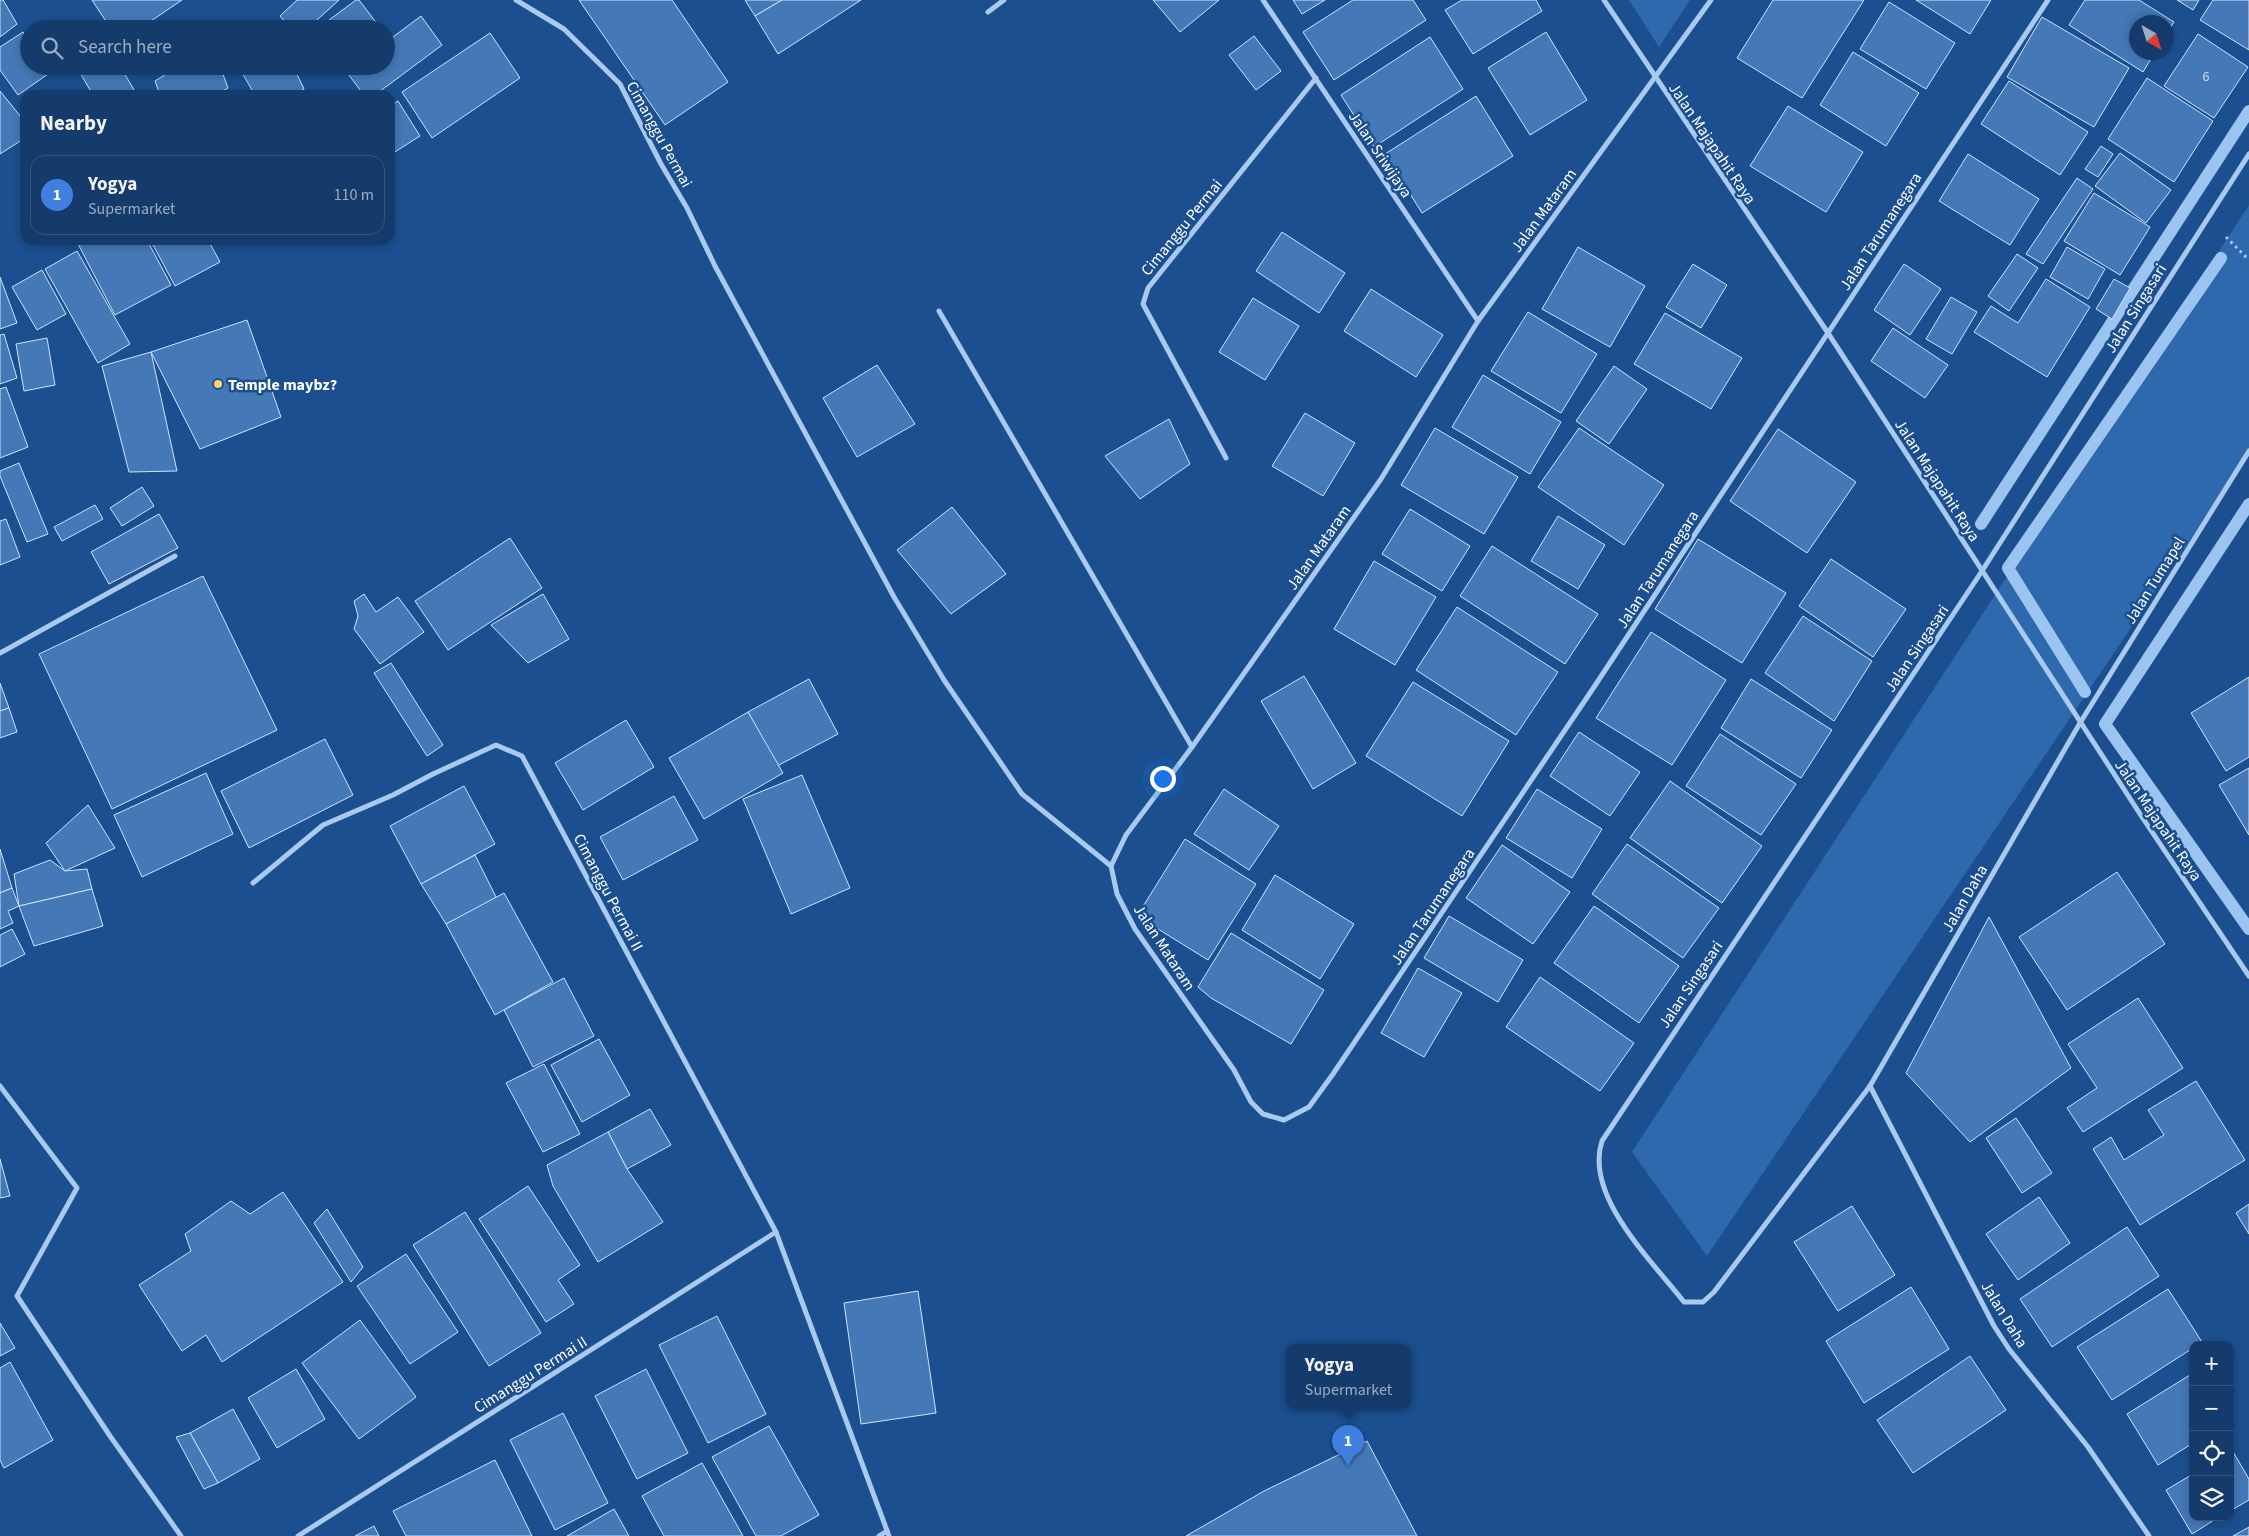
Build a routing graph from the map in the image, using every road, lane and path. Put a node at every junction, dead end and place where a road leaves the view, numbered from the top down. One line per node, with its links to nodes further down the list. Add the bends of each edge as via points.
1 (516, 0): 21 (street, Cimanggu Permai, via 564,29 620,84 894,597 944,680 1022,794)
2 (1004, 0): 7 (street)
3 (1263, 0): 8 (street, Jalan Sriwijaya)
4 (1604, 0): 9 (street, Jalan Majapahit Raya)
5 (1711, 0): 9 (street, Jalan Mataram)
6 (2048, 0): 13 (street, Jalan Tarumanegara)
7 (988, 12)
8 (1316, 78): 12 (street, Jalan Sriwijaya); 15 (street, Cimanggu Permai, via 1148,288 1142,304)
9 (1655, 79): 12 (street, Jalan Mataram); 13 (street, Jalan Majapahit Raya)
10 (2249, 154): 17 (street, Jalan Singasari)
11 (939, 311): 20 (street)
12 (1478, 321): 20 (street, Jalan Mataram, via 1381,479)
13 (1828, 333): 17 (street, Jalan Majapahit Raya); 26 (street, Jalan Tarumanegara, via 1333,1074 1308,1107 1284,1120)
14 (2249, 451): 19 (street, Jalan Tumapel)
15 (1226, 458)
16 (175, 556): 18 (street)
17 (1982, 571): 19 (street, Jalan Majapahit Raya); 27 (street, Jalan Singasari, via 1611,1125)
18 (0, 653)
19 (2080, 723): 23 (street, Jalan Majapahit Raya); 25 (street, Jalan Daha)
20 (1192, 747): 21 (street, Jalan Mataram, via 1126,835)
21 (1111, 866): 26 (street, Jalan Mataram, via 1117,894 1135,929 1234,1070 1251,1102)
22 (253, 883): 28 (street, Cimanggu Permai II, via 323,825 393,796 496,745 522,756)
23 (2249, 976)
24 (0, 1086): 30 (street, via 77,1188 17,1296 110,1436)
25 (1870, 1086): 27 (street, Jalan Daha, via 1714,1292 1703,1302 1684,1302 1631,1235 1608,1202 1599,1177); 33 (street, Jalan Daha, via 2008,1349 2088,1447)
26 (1263, 1114)
27 (1598, 1152)
28 (776, 1232): 29 (street, Cimanggu Permai II); 31 (street, Cimanggu Permai II)
29 (888, 1534): 32 (street, Cimanggu Permai II)
30 (182, 1536)
31 (298, 1536)
32 (879, 1536)
33 (2149, 1536)

